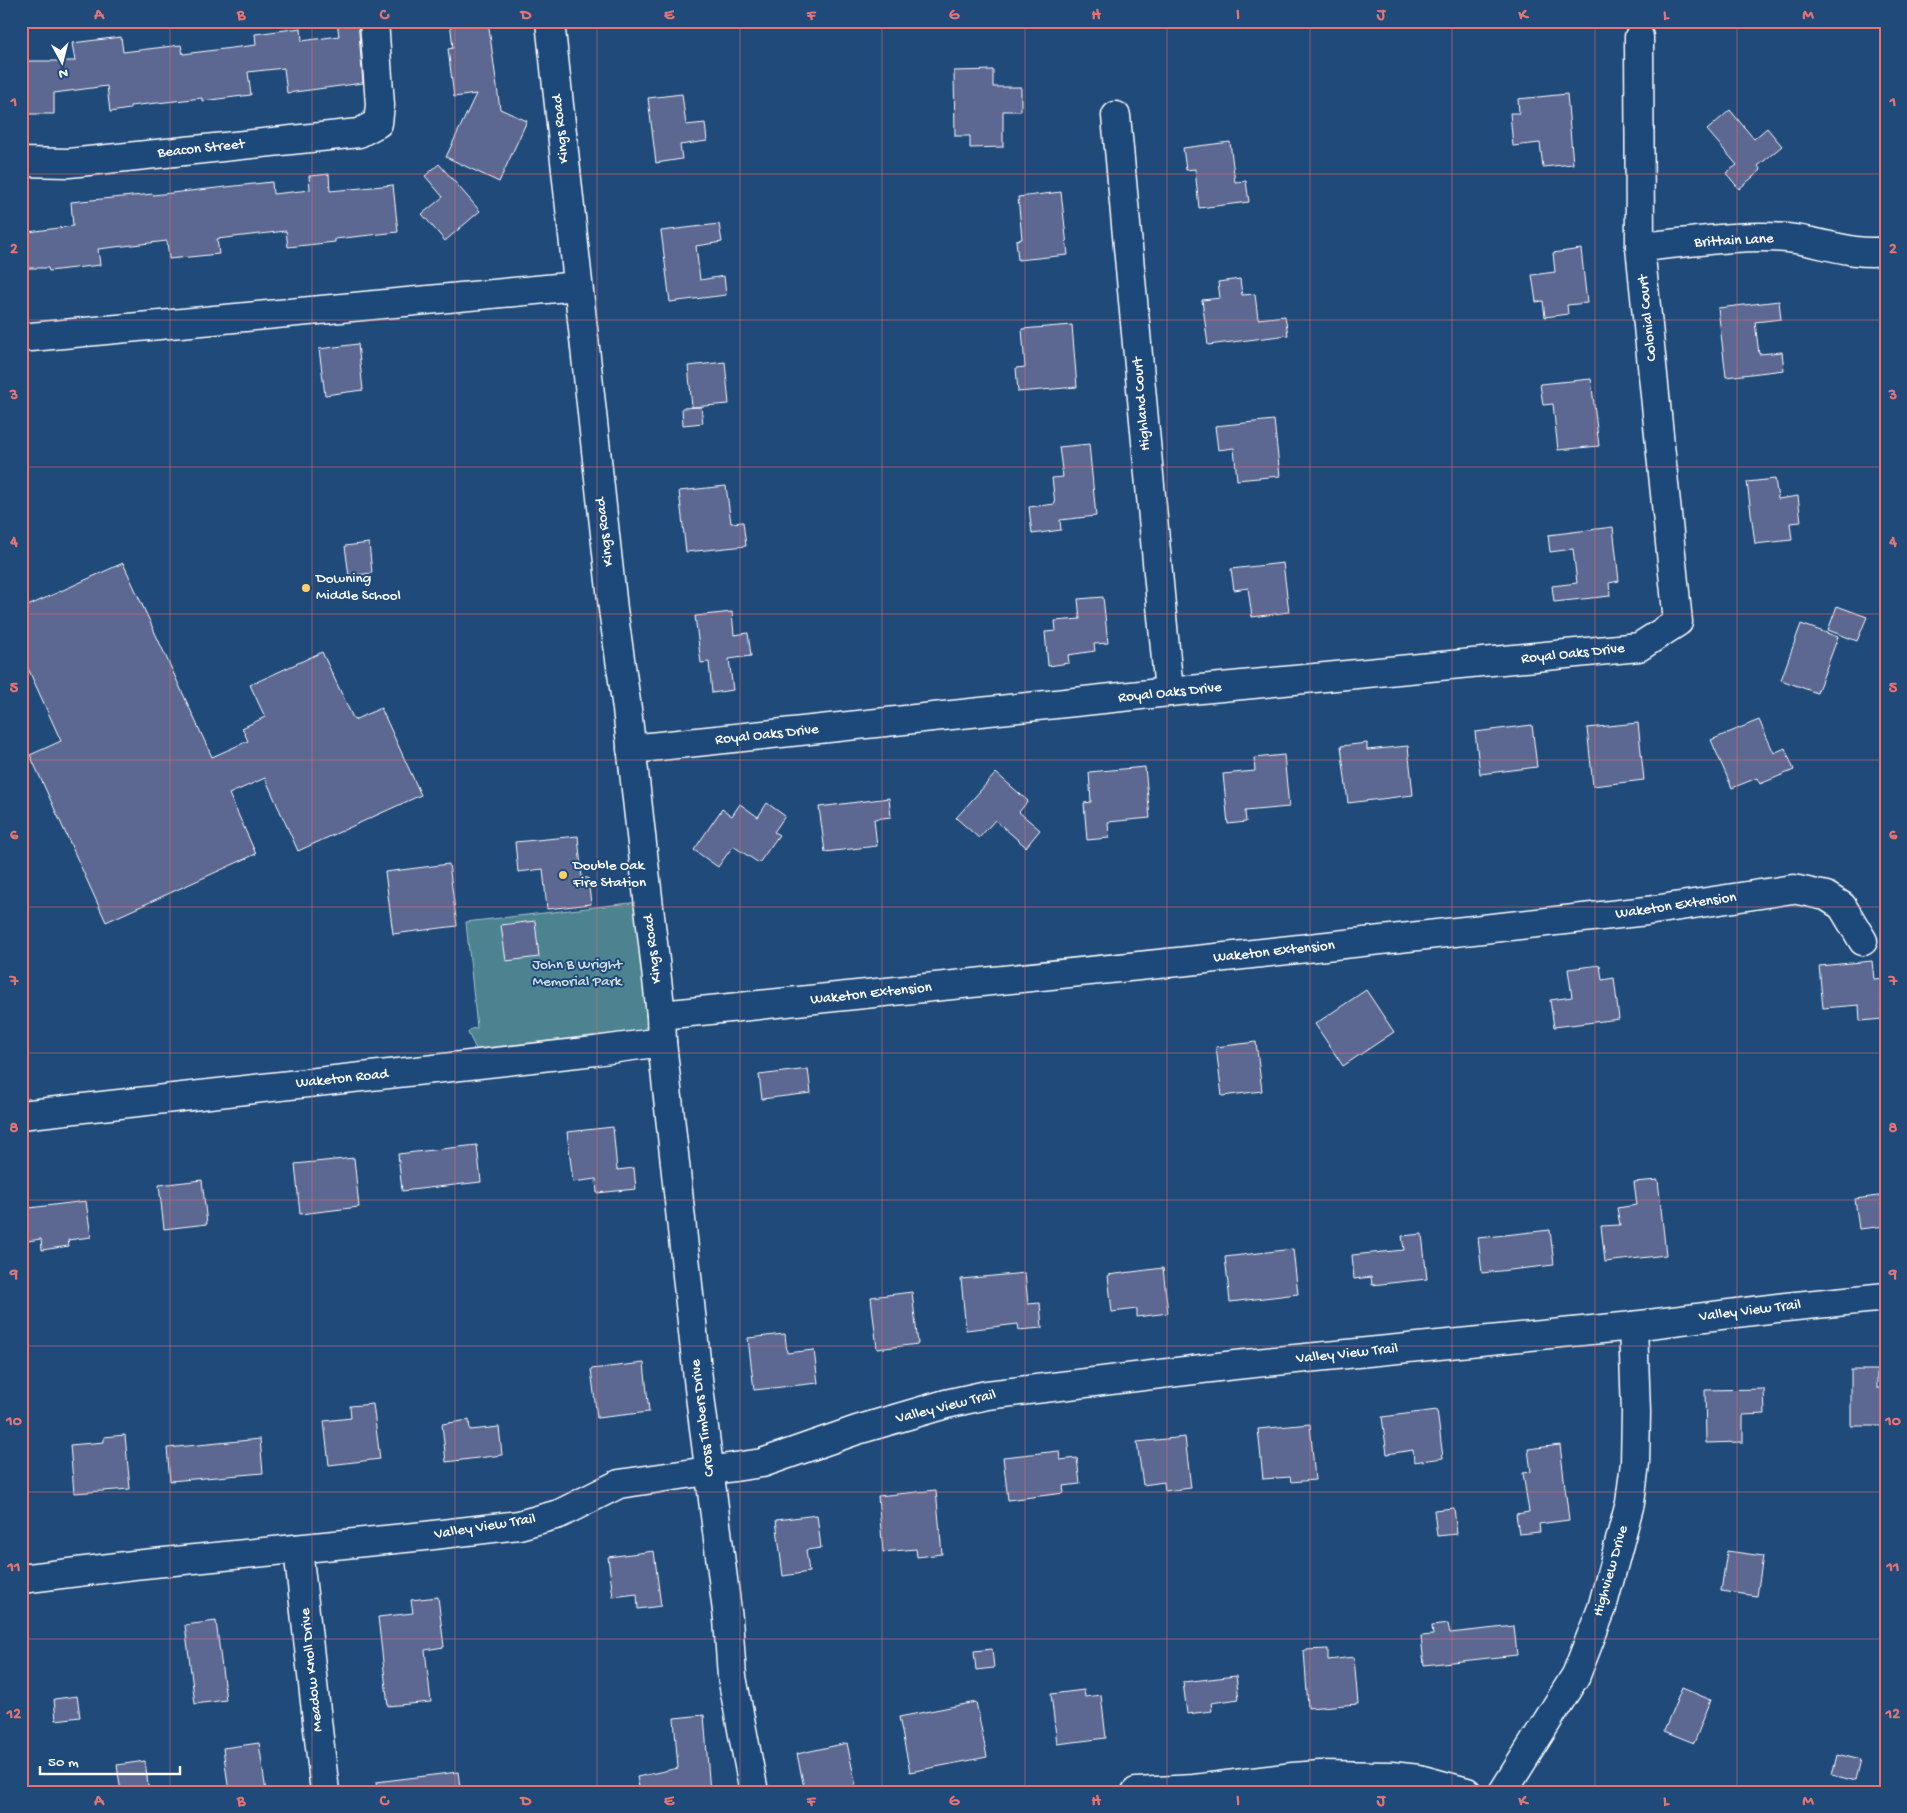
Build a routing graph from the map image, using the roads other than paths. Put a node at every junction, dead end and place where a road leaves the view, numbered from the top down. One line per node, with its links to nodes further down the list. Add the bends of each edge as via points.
1 (374, 21): 5 (street, Beacon Street, via 380,105 378,123 359,133 69,163)
2 (550, 21): 8 (street, Kings Road)
3 (1639, 37): 6 (street, Colonial Court)
4 (1116, 116): 11 (street, Highland Court)
5 (21, 162)
6 (1640, 247): 7 (street, Brittain Lane, via 1751,237 1788,238 1852,251); 10 (street, Colonial Court)
7 (1886, 251)
8 (578, 286): 9 (street); 12 (street, Kings Road)
9 (21, 337)
10 (1675, 599): 11 (street, Royal Oaks Drive, via 1678,622 1639,647)
11 (1169, 692): 12 (street, Royal Oaks Drive)
12 (631, 749): 14 (street, Kings Road)
13 (1863, 941): 14 (street, Waketon Extension, via 1842,906 1826,896 1794,889 1647,911)
14 (661, 1015): 15 (street, Kings Road)
15 (662, 1042): 16 (street, Waketon Road); 19 (street, Cross Timbers Drive)
16 (21, 1115)
17 (1886, 1296): 18 (street, Valley View Trail)
18 (1633, 1326): 19 (street, Valley View Trail, via 1235,1365 987,1395 857,1430 762,1463); 26 (street, Highview Drive, via 1635,1463 1630,1503 1602,1608 1576,1675)
19 (709, 1470): 20 (street, Valley View Trail, via 619,1484 560,1514 519,1525); 23 (street, Cross Timbers Drive, via 732,1677)
20 (298, 1549): 21 (street, Valley View Trail); 22 (street, Meadow Knoll Drive)
21 (21, 1579)
22 (325, 1792)
23 (754, 1792)
24 (1136, 1792): 25 (street, via 1320,1775 1419,1779)
25 (1467, 1792)
26 (1502, 1792)

